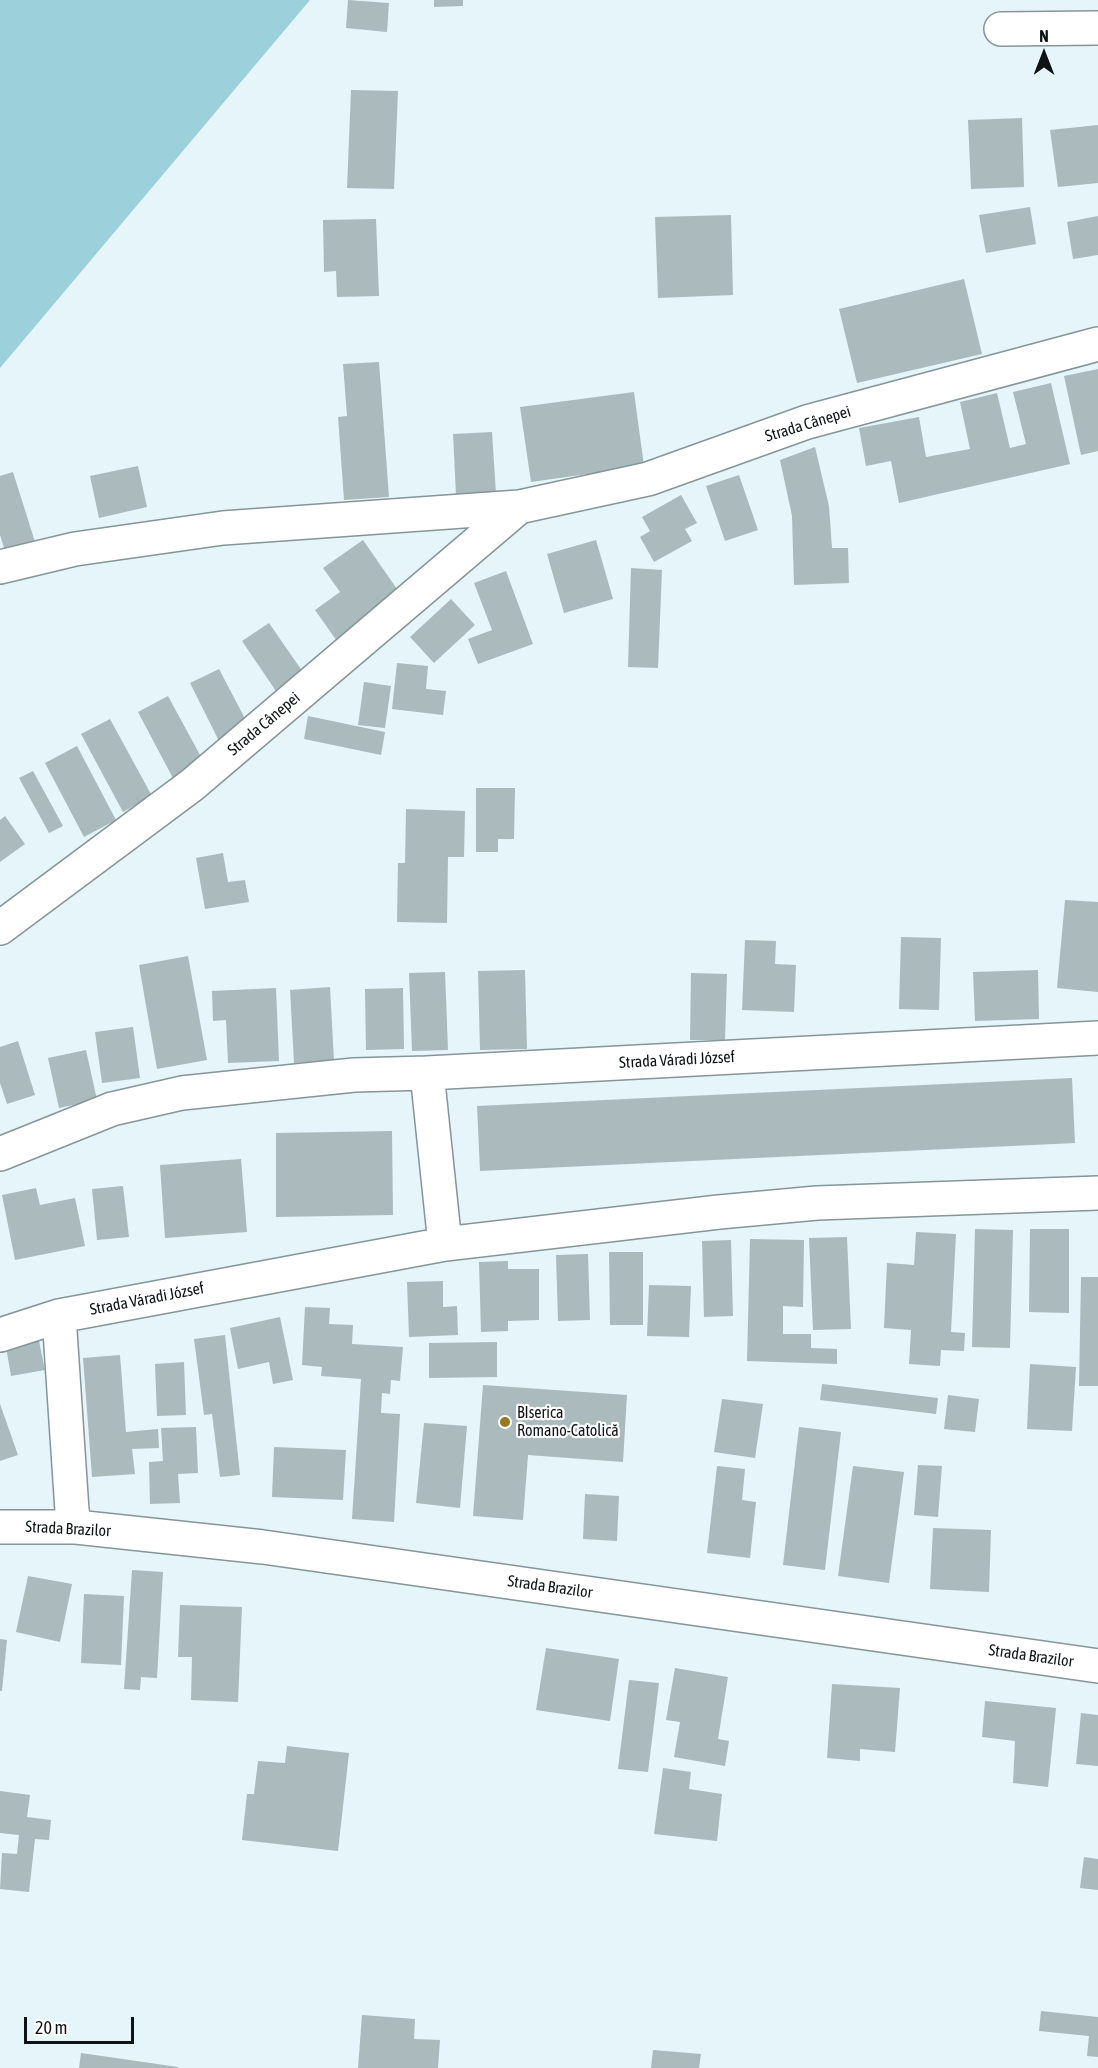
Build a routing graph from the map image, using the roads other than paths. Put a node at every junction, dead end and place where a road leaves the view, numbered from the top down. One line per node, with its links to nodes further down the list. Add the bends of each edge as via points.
1 (1098, 28): 2 (street)
2 (1001, 29)
3 (1098, 344): 4 (street, Strada Cânepei, via 807,422 648,479)
4 (519, 507): 5 (street, Strada Cânepei, via 223,528 75,549); 6 (street, Strada Cânepei, via 192,785)
5 (0, 567)
6 (0, 928)
7 (1098, 1038): 8 (street, Strada Váradi József)
8 (427, 1073): 9 (street, Strada Váradi József, via 354,1075 182,1093 112,1109); 11 (street)
9 (0, 1154)
10 (1098, 1192): 11 (street, Strada Váradi József, via 817,1203)
11 (445, 1244): 12 (street, Strada Váradi József)
12 (59, 1316): 13 (street, Strada Váradi József); 15 (street)
13 (0, 1335)
14 (0, 1527): 15 (street, Strada Brazilor)
15 (76, 1527): 16 (street, Strada Brazilor, via 263,1547)
16 (1098, 1666)

